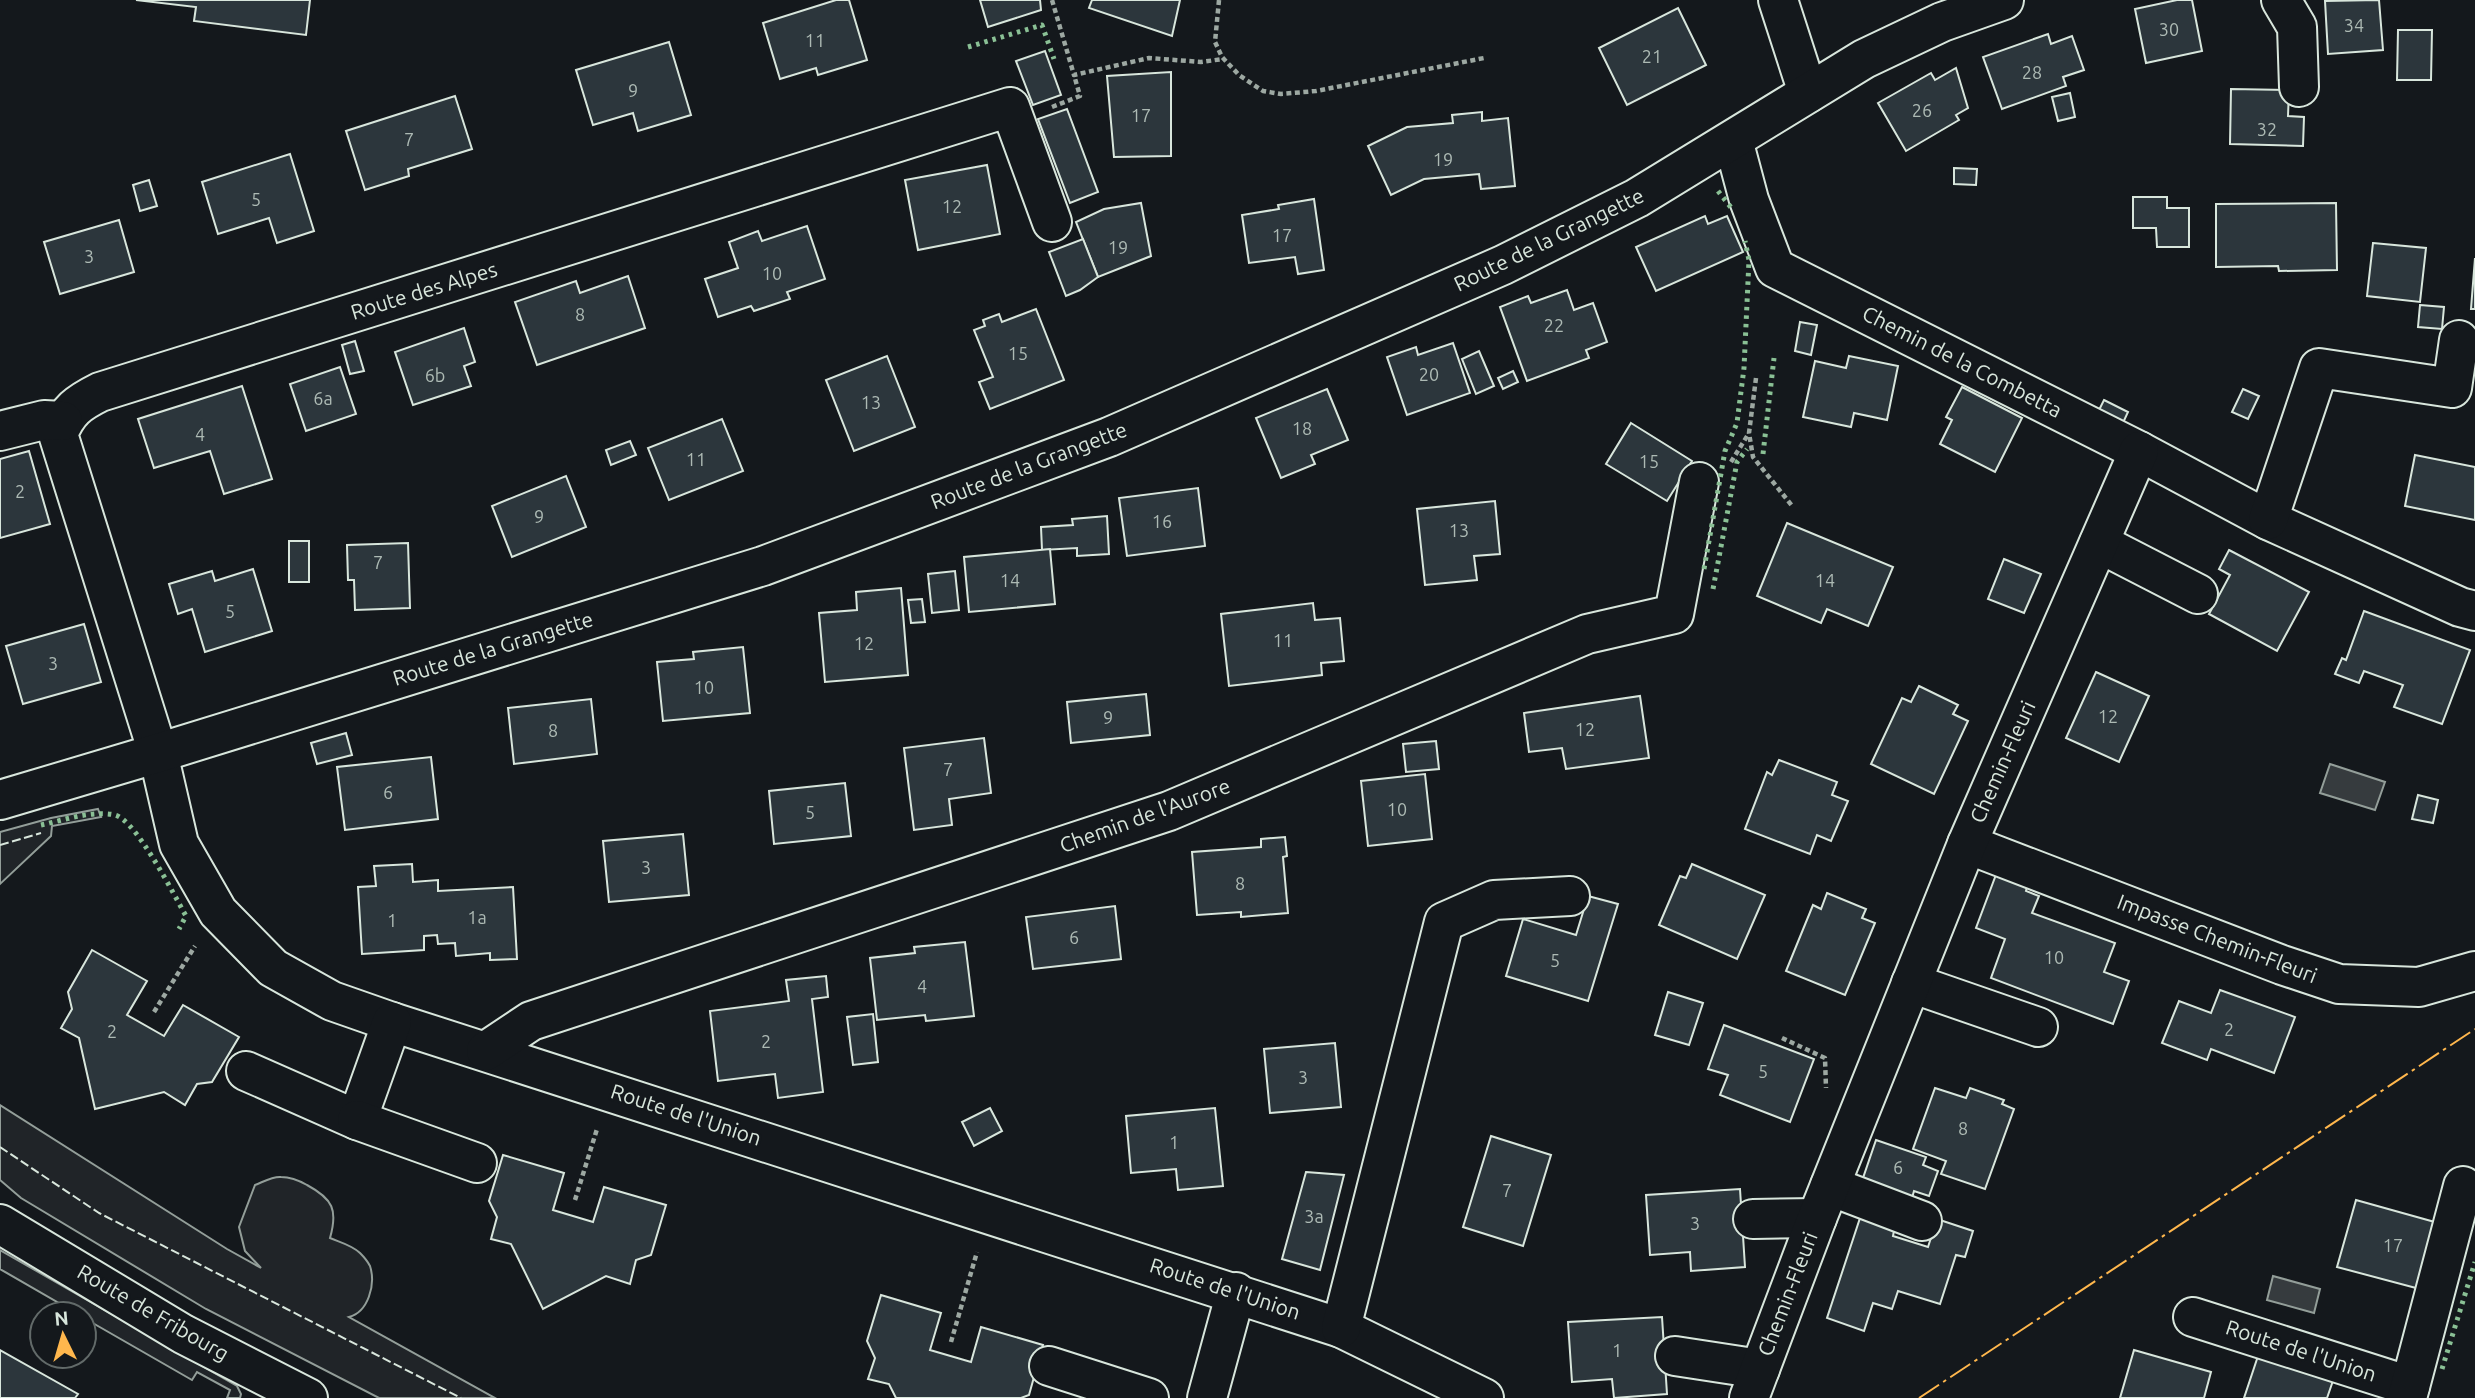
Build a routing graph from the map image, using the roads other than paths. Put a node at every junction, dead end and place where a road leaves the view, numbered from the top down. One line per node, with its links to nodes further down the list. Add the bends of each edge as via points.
1 (1779, 0): 5 (street)
2 (2004, 0): 5 (street, Route de la Grangette, via 1942,22)
3 (2281, 0): 4 (street, via 2297,27)
4 (2299, 87)
5 (1808, 93): 6 (street, Route de la Grangette)
6 (1733, 140): 11 (street, Chemin de la Combetta, via 1749,200 1775,268); 17 (street, Route de la Grangette, via 1637,198 1503,265 1109,437 763,566)
7 (1052, 222): 9 (street, Route des Alpes, via 1010,107 113,388 77,404)
8 (2459, 340): 13 (street, via 2452,388 2319,368)
9 (63, 421): 10 (street, via 44,420); 17 (street, via 58,433)
10 (0, 431)
11 (2140, 451): 13 (street, Chemin de la Combetta); 14 (street, Chemin-Fleuri)
12 (1699, 482): 25 (street, Chemin de l'Aurore, via 1674,614 1587,634 1169,811 531,1021)
13 (2268, 520): 16 (street, Chemin de la Combetta)
14 (2099, 543): 15 (street); 19 (street, Chemin-Fleuri)
15 (2198, 594)
16 (2475, 611)
17 (158, 753): 18 (street, Route de la Grangette); 23 (street, Route de l'Union, via 179,844 218,912 273,968 332,1001)
18 (0, 800)
19 (1967, 844): 21 (street, Impasse Chemin-Fleuri, via 2340,984 2419,987); 22 (street, Chemin-Fleuri)
20 (1570, 896): 36 (street, via 1494,900 1444,922)
21 (2475, 971)
22 (1912, 983): 24 (street); 30 (street, Chemin-Fleuri)
23 (391, 1022): 25 (street, Route de l'Union); 27 (street)
24 (2038, 1027)
25 (486, 1051): 34 (street, Route de l'Union)
26 (246, 1071): 27 (street)
27 (357, 1120): 28 (street)
28 (477, 1163)
29 (2463, 1186): 40 (street, Route de l'Union)
30 (1824, 1202): 31 (street, Chemin-Fleuri); 32 (street, Chemin-Fleuri); 39 (street, Chemin-Fleuri)
31 (1754, 1219)
32 (1922, 1221)
33 (0, 1224): 41 (street, Route de Fribourg)
34 (1236, 1292): 36 (street, Route de l'Union); 43 (street)
35 (2193, 1317): 40 (street, Route de l'Union)
36 (1341, 1328): 44 (street, Route de l'Union)
37 (1675, 1356): 39 (street, Chemin-Fleuri)
38 (1049, 1366): 42 (street)
39 (1754, 1384)
40 (2408, 1392)
41 (285, 1393)
42 (1149, 1398)
43 (1207, 1398)
44 (1485, 1398)

